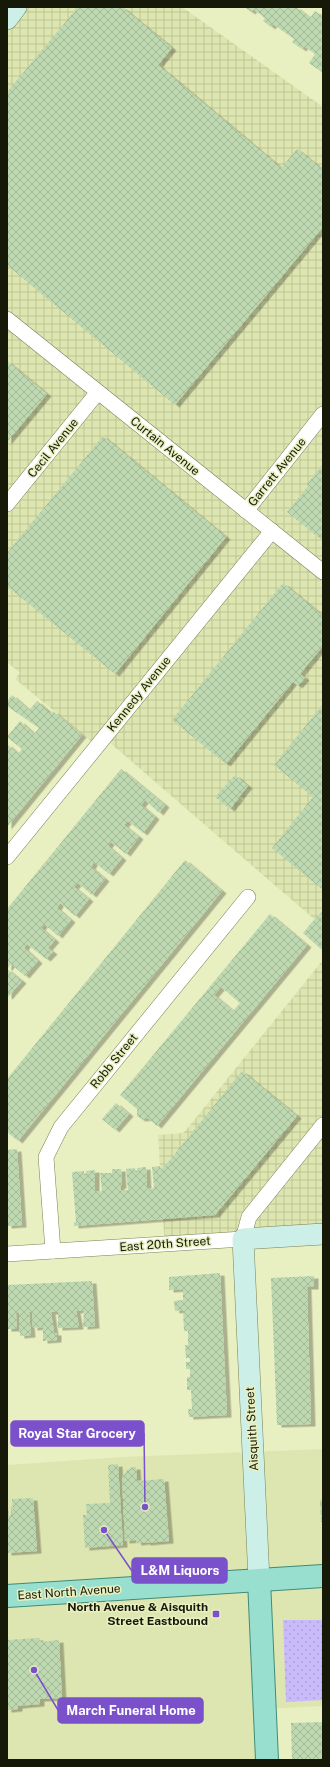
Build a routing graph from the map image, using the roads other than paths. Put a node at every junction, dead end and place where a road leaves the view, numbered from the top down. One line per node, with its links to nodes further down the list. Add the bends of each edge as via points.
1 (16, 7): 2 (street)
2 (7, 19)
3 (7, 319): 4 (street, Curtain Avenue)
4 (98, 392): 6 (street, Cecil Avenue); 7 (street, Curtain Avenue)
5 (323, 414): 7 (street, Garrett Avenue)
6 (7, 504)
7 (246, 511): 8 (street, Curtain Avenue)
8 (272, 531): 9 (street, Curtain Avenue); 10 (street, Kennedy Avenue)
9 (323, 572)
10 (7, 857)
11 (248, 897): 15 (street, Robb Street, via 61,1127 46,1157)
12 (323, 1125): 14 (street, Aisquith Street, via 249,1217)
13 (323, 1234): 14 (street, East 20th Street)
14 (243, 1239): 15 (street, East 20th Street); 18 (street, Aisquith Street)
15 (53, 1251): 16 (street, East 20th Street)
16 (7, 1254)
17 (323, 1576): 18 (main road, East North Avenue)
18 (259, 1580): 19 (main road, East North Avenue); 20 (main road, Aisquith Street)
19 (7, 1596)
20 (267, 1760)

